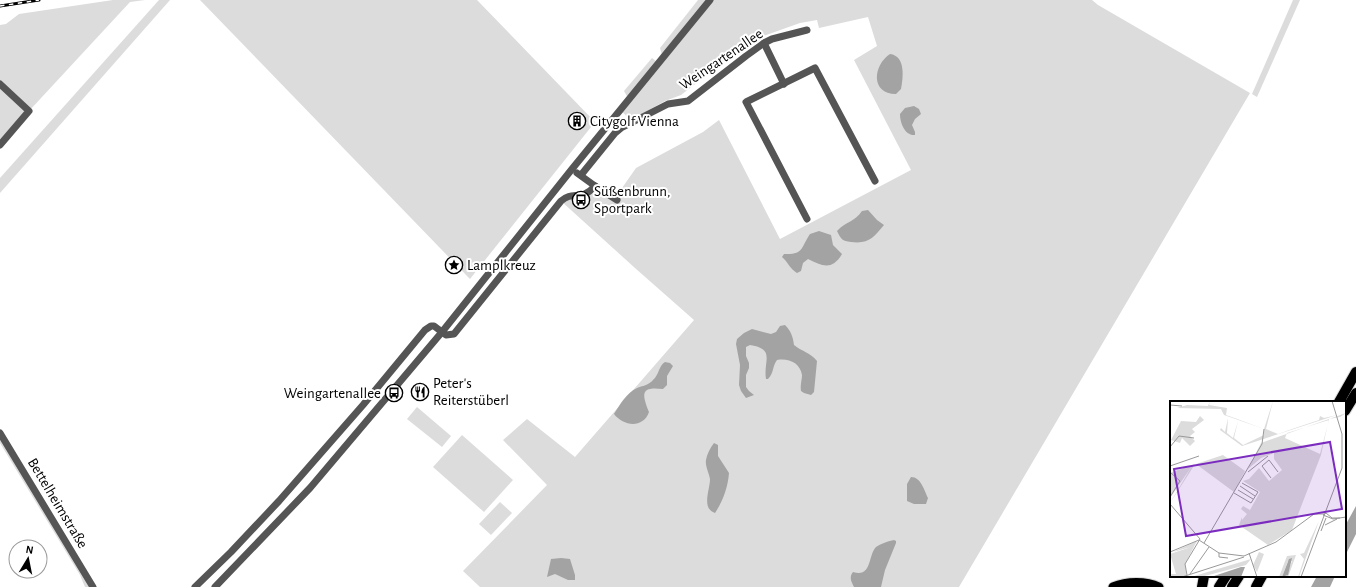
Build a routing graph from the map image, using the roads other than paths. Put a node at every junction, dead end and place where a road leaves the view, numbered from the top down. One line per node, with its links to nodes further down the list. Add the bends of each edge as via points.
1 (710, 0): 7 (street)
2 (807, 30): 3 (street, Weingartenallee)
3 (764, 43): 5 (street); 8 (street, Weingartenallee, via 688,101 668,104 621,128)
4 (0, 84): 6 (street, via 29,111)
5 (784, 84): 9 (street, via 815,68); 12 (street, via 746,102)
6 (0, 145)
7 (572, 169): 8 (street); 13 (street)
8 (581, 175): 10 (street)
9 (875, 181)
10 (595, 186): 11 (street); 14 (street, via 584,195 569,196 561,201)
11 (617, 200)
12 (806, 219)
13 (473, 292): 14 (street); 15 (street)
14 (482, 300): 15 (street, via 454,334)
15 (442, 332): 17 (street, via 434,326 425,330); 19 (street)
16 (1356, 372): 20 (highway)
17 (378, 387): 19 (street); 28 (street, via 280,501)
18 (1356, 393): 21 (highway)
19 (389, 395): 29 (street, via 310,488)
20 (1340, 401)
21 (1346, 409)
22 (0, 433): 27 (street, Bettelheimstraße)
23 (1204, 577): 32 (highway)
24 (1225, 577): 33 (highway)
25 (1238, 577): 34 (highway)
26 (1261, 577): 35 (highway)
27 (93, 587)
28 (195, 587)
29 (215, 587)
30 (1114, 587): 31 (main road, via 1139,583)
31 (1159, 587)
32 (1202, 587)
33 (1219, 587)
34 (1232, 587)
35 (1256, 587)

